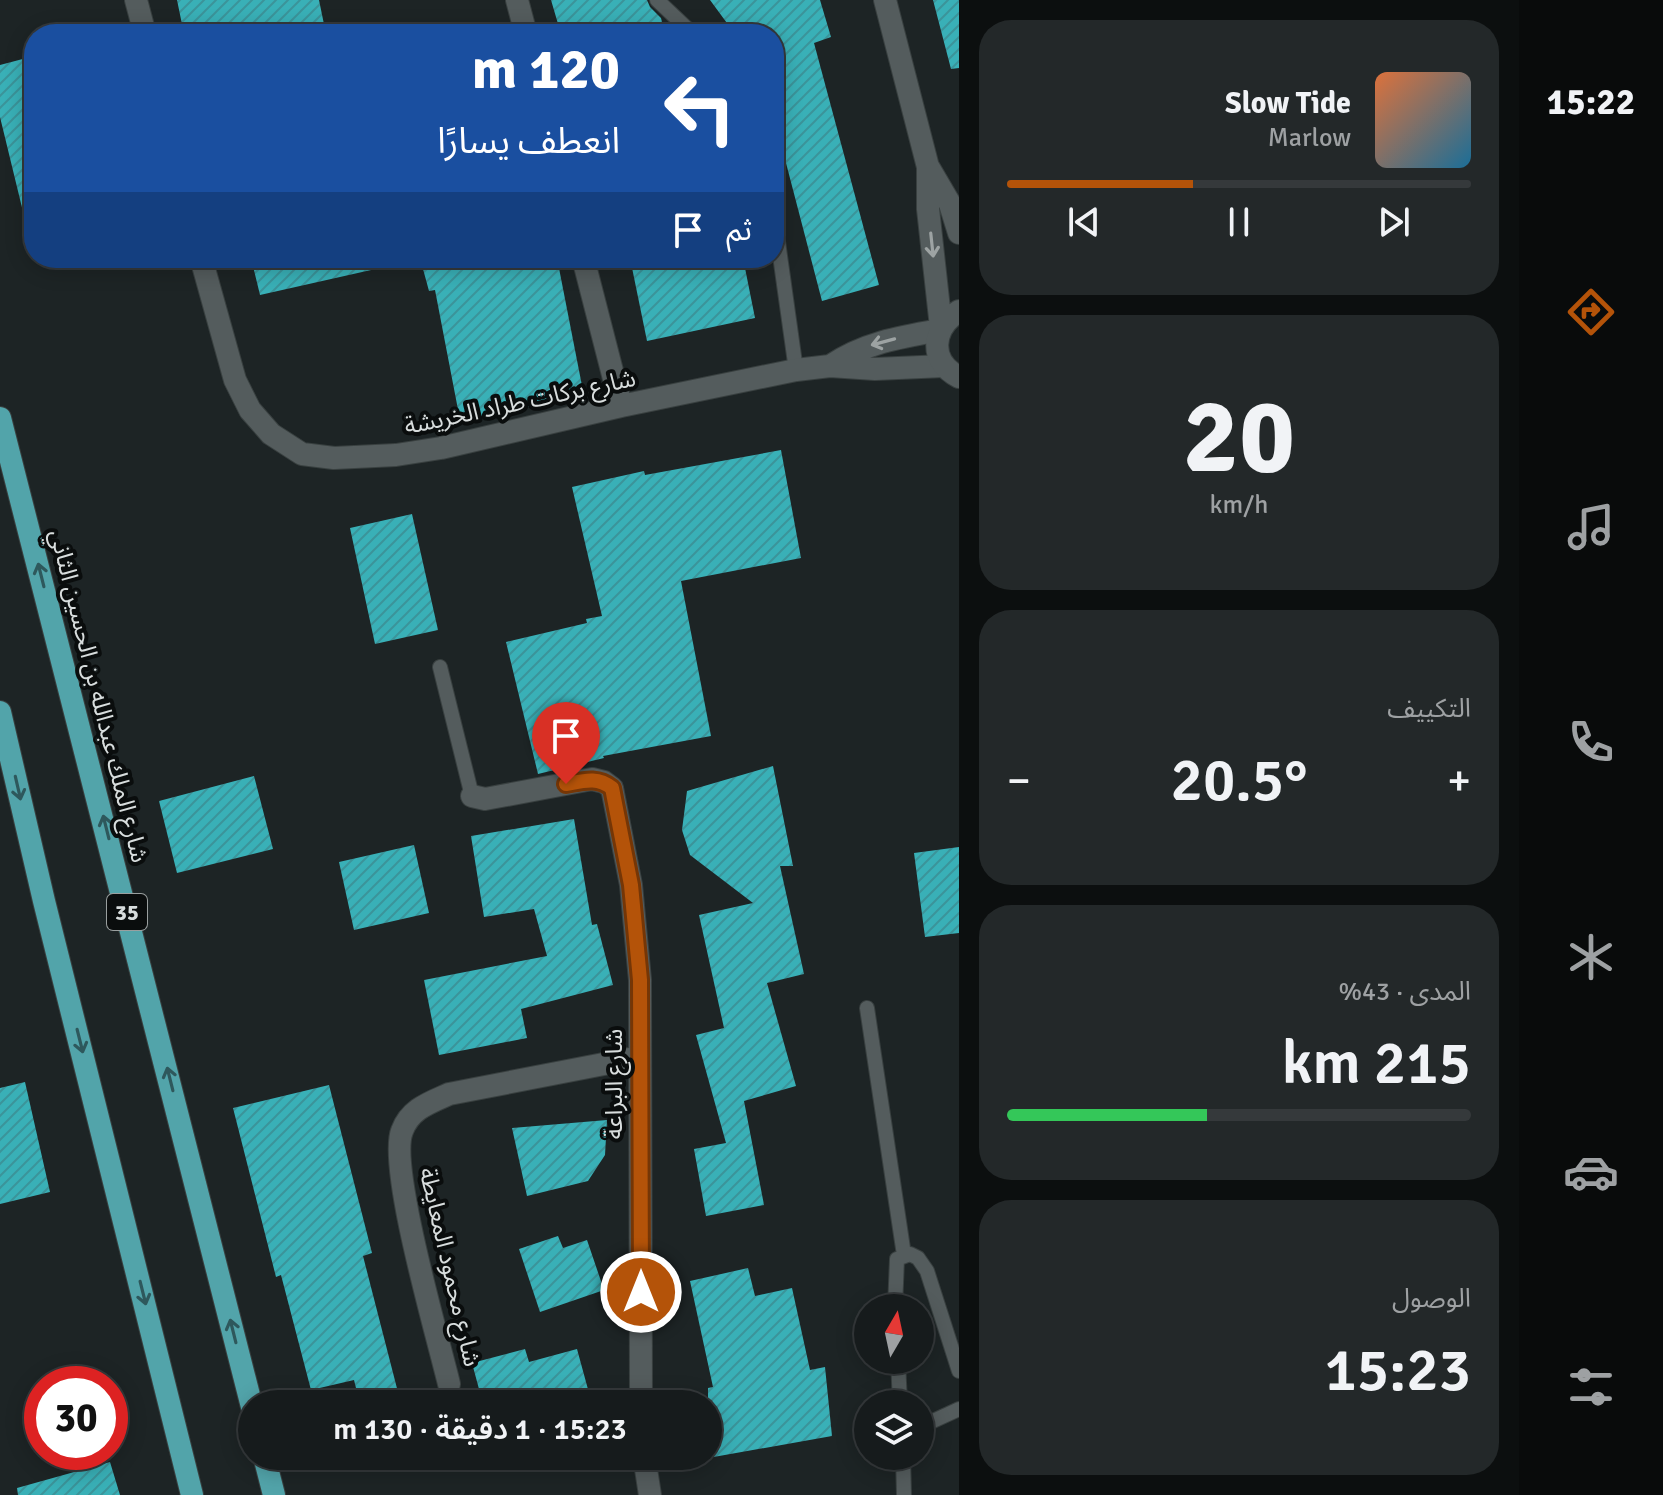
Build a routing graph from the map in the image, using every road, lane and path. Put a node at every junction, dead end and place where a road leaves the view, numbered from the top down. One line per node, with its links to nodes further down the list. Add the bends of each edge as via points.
1 (136, 0): 5 (street)
2 (517, 0): 6 (street)
3 (657, 0): 7 (lane)
4 (885, 0): 8 (street)
5 (142, 24)
6 (523, 24)
7 (682, 24)
8 (928, 167): 9 (street, via 950,204); 14 (street, one-way to 14)
9 (959, 233)
10 (204, 268): 18 (street, شارع بركات طراد الخريشة, via 235,380 250,410 271,434 302,454 396,455)
11 (586, 268): 18 (street)
12 (782, 268): 16 (lane)
13 (959, 311): 14 (street)
14 (940, 328): 15 (street, شارع بركات طراد الخريشة, one-way to 15, via 871,345); 17 (street, via 938,355)
15 (830, 366): 16 (street, شارع بركات طراد الخريشة); 17 (street, شارع بركات طراد الخريشة)
16 (796, 370): 18 (street, شارع بركات طراد الخريشة)
17 (952, 371)
18 (621, 406)
19 (0, 418): 29 (highway, شارع الملك عبدالله بن الحسين الثاني / 35, one-way to 19)
20 (440, 667): 22 (lane)
21 (0, 712): 36 (highway, one-way to 36)
22 (472, 796): 24 (street, شارع البراعة, via 485,799 592,779 612,788 631,885 640,980)
23 (867, 1008): 25 (lane)
24 (640, 1057): 28 (street, شارع محمود المعايطة, via 449,1094 410,1115 399,1139 403,1186); 30 (street, شارع البراعة)
25 (904, 1255): 26 (lane, via 894,1268); 27 (lane, via 918,1258 927,1271)
26 (895, 1294)
27 (959, 1371)
28 (449, 1384)
29 (248, 1390)
30 (641, 1390)
31 (959, 1409): 32 (lane)
32 (934, 1421)
33 (268, 1470): 37 (highway)
34 (646, 1470): 38 (street)
35 (903, 1470): 39 (lane)
36 (192, 1495)
37 (274, 1495)
38 (650, 1495)
39 (904, 1495)

